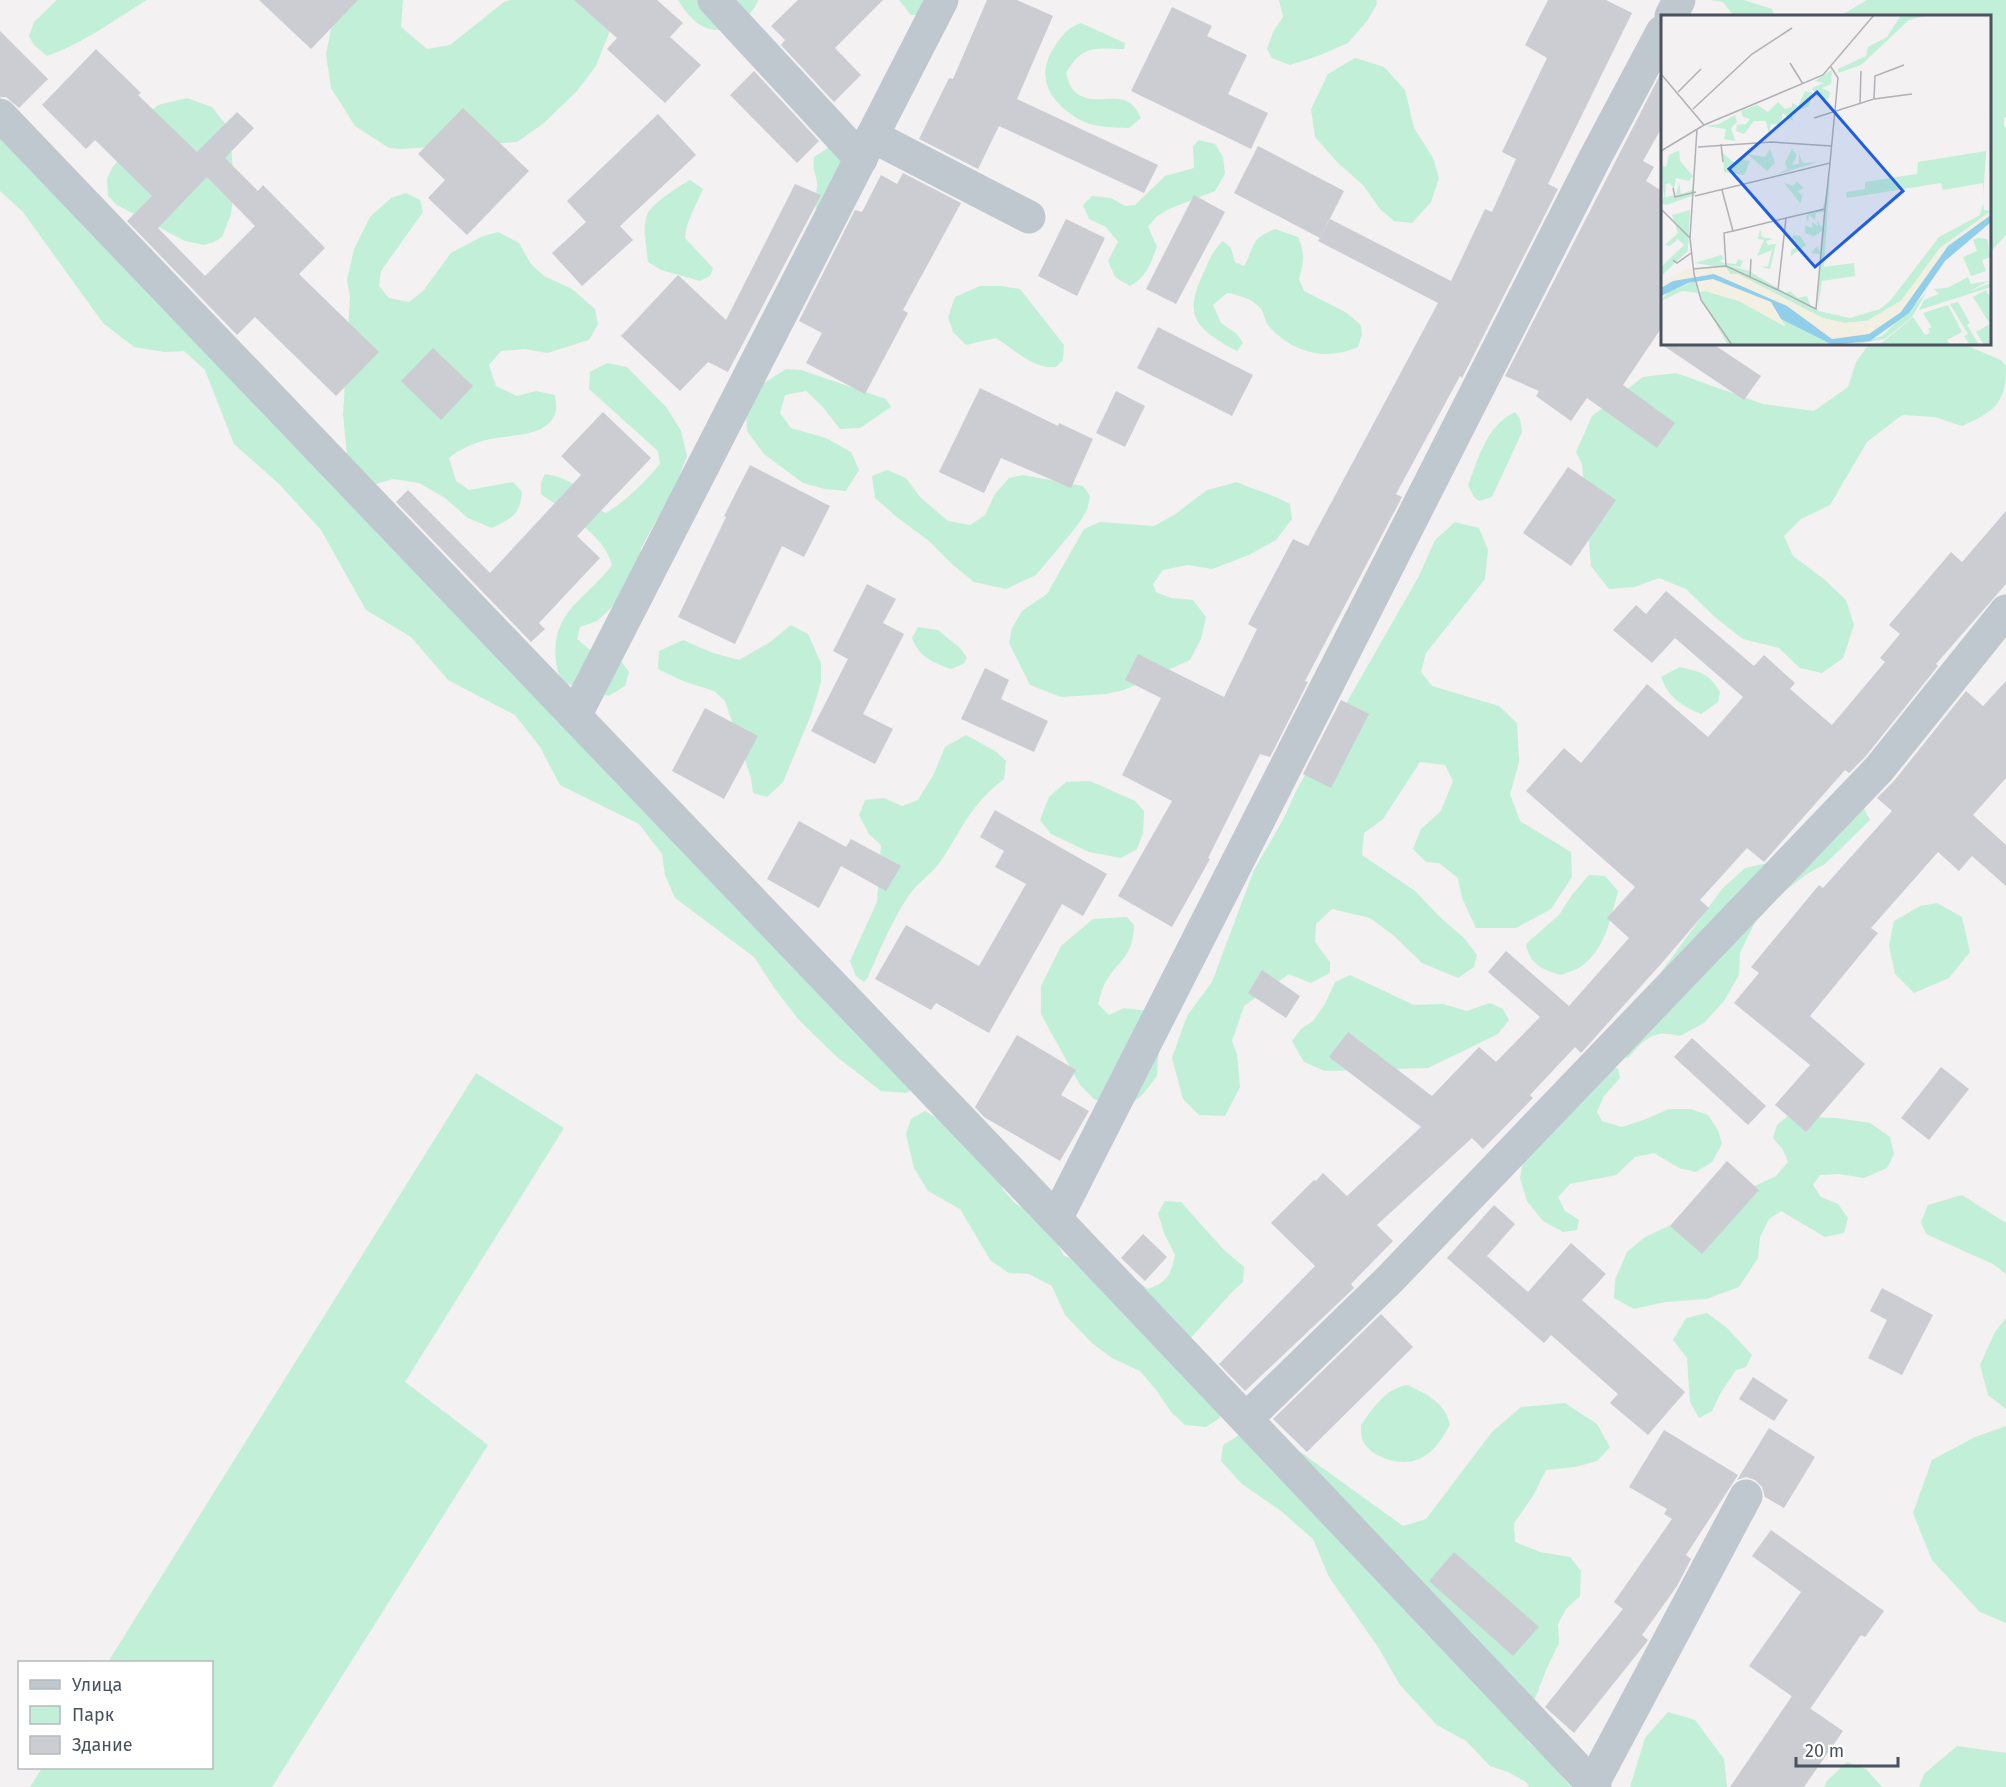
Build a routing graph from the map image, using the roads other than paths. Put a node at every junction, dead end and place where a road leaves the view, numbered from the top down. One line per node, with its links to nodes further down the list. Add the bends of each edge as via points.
1 (714, 0): 7 (lane)
2 (942, 0): 7 (lane)
3 (1679, 0): 4 (lane)
4 (1672, 15)
5 (1661, 34): 11 (lane)
6 (0, 115): 10 (lane)
7 (867, 148): 8 (lane); 10 (lane)
8 (1029, 217)
9 (2006, 611): 12 (lane, via 1879,769 1389,1280)
10 (575, 716): 11 (lane)
11 (1056, 1219): 12 (lane)
12 (1246, 1419): 14 (lane)
13 (1746, 1496): 14 (lane)
14 (1593, 1786)

